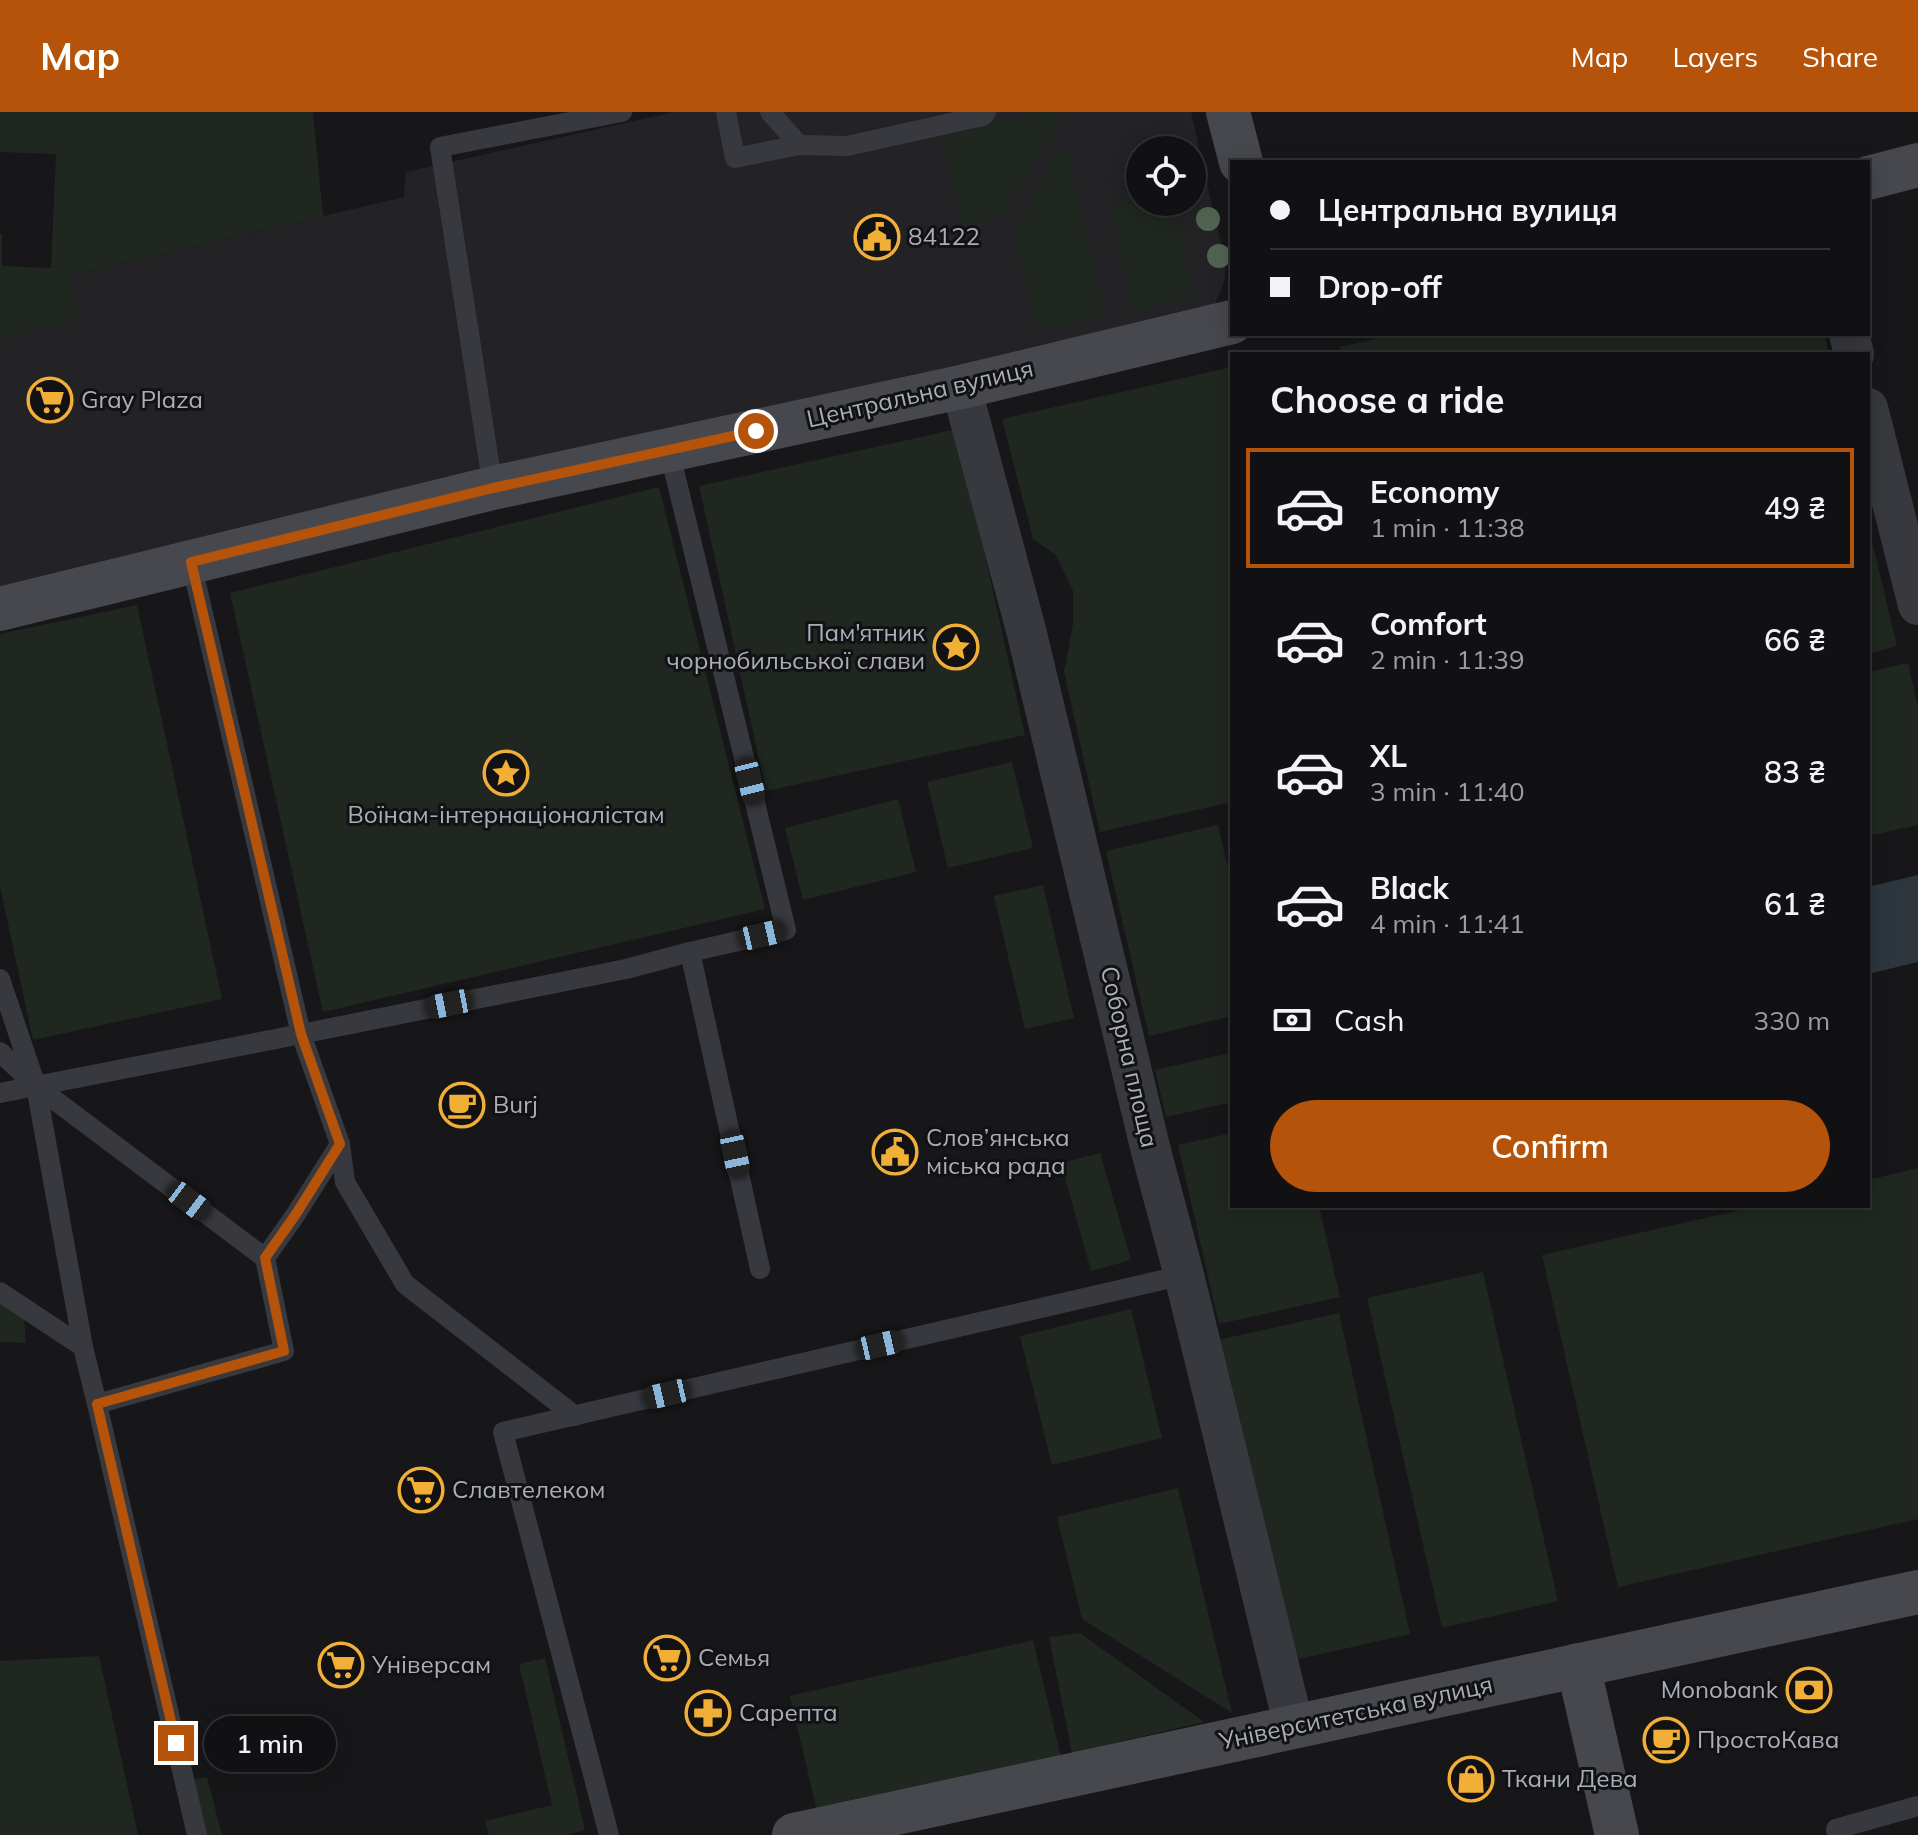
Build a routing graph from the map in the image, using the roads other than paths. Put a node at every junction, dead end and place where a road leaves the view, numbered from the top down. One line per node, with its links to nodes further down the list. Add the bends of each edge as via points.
1 (622, 112): 14 (lane, via 440,147)
2 (726, 112): 6 (lane, via 735,158)
3 (770, 112): 6 (lane)
4 (986, 112): 6 (lane, via 847,146)
5 (1228, 112): 7 (street)
6 (799, 145)
7 (1240, 160)
8 (1918, 165): 9 (street)
9 (1870, 177)
10 (1230, 322): 11 (street, Центральна вулиця)
11 (961, 387): 13 (street, Центральна вулиця); 27 (street, Соборна площа)
12 (1870, 416): 16 (street)
13 (669, 450): 14 (street, Центральна вулиця); 18 (lane, via 786,930)
14 (493, 488): 15 (street, Центральна вулиця)
15 (191, 562): 17 (street, Центральна вулиця); 20 (lane)
16 (1918, 605)
17 (0, 609)
18 (690, 952): 20 (lane); 26 (lane)
19 (0, 979): 22 (lane)
20 (301, 1034): 22 (lane); 24 (lane)
21 (0, 1052): 22 (lane)
22 (36, 1086): 23 (lane); 25 (lane); 29 (lane)
23 (0, 1093)
24 (340, 1144): 25 (lane); 31 (lane, via 345,1182 405,1284)
25 (265, 1258): 30 (lane, via 284,1351)
26 (760, 1269)
27 (1184, 1275): 31 (lane); 34 (street, Соборна площа)
28 (0, 1292): 29 (lane)
29 (83, 1347): 30 (lane)
30 (97, 1404): 36 (lane)
31 (575, 1416): 37 (lane, via 503,1432)
32 (1918, 1592): 33 (street, Університетська вулиця)
33 (1578, 1665): 34 (street, Університетська вулиця); 39 (street)
34 (1294, 1727): 38 (street, Університетська вулиця)
35 (1918, 1806): 40 (lane, via 1836,1829)
36 (197, 1835)
37 (609, 1835)
38 (794, 1835)
39 (1617, 1835)
40 (1837, 1835)

